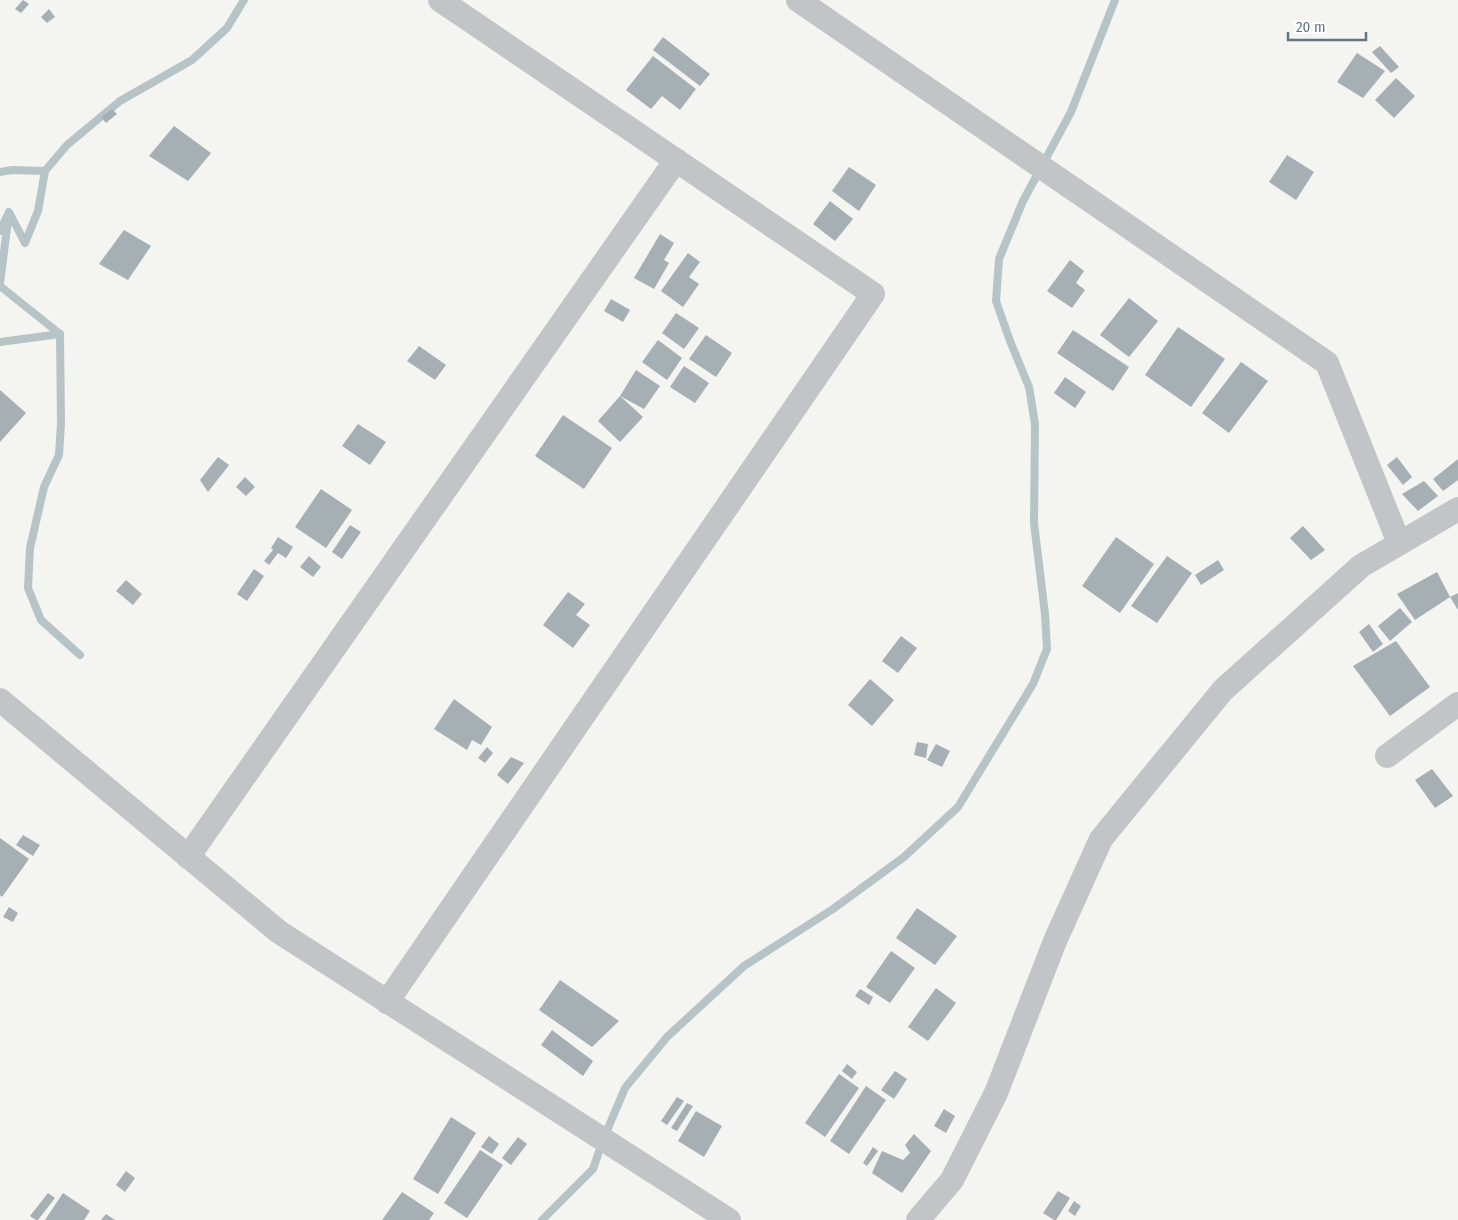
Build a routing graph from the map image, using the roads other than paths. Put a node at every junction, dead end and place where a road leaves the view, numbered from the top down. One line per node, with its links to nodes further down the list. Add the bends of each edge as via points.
1 (440, 0): 3 (street)
2 (798, 0): 5 (street, via 1327,364)
3 (676, 160): 9 (street); 10 (street, via 874,294)
4 (1458, 509): 5 (street)
5 (1399, 544): 12 (street, via 1361,566 1223,690 1102,840 1055,941 996,1093 952,1180)
6 (0, 700): 9 (street)
7 (1458, 704): 8 (street)
8 (1387, 756)
9 (188, 857): 10 (street, via 279,932)
10 (387, 1002): 11 (street)
11 (729, 1220)
12 (918, 1220)

